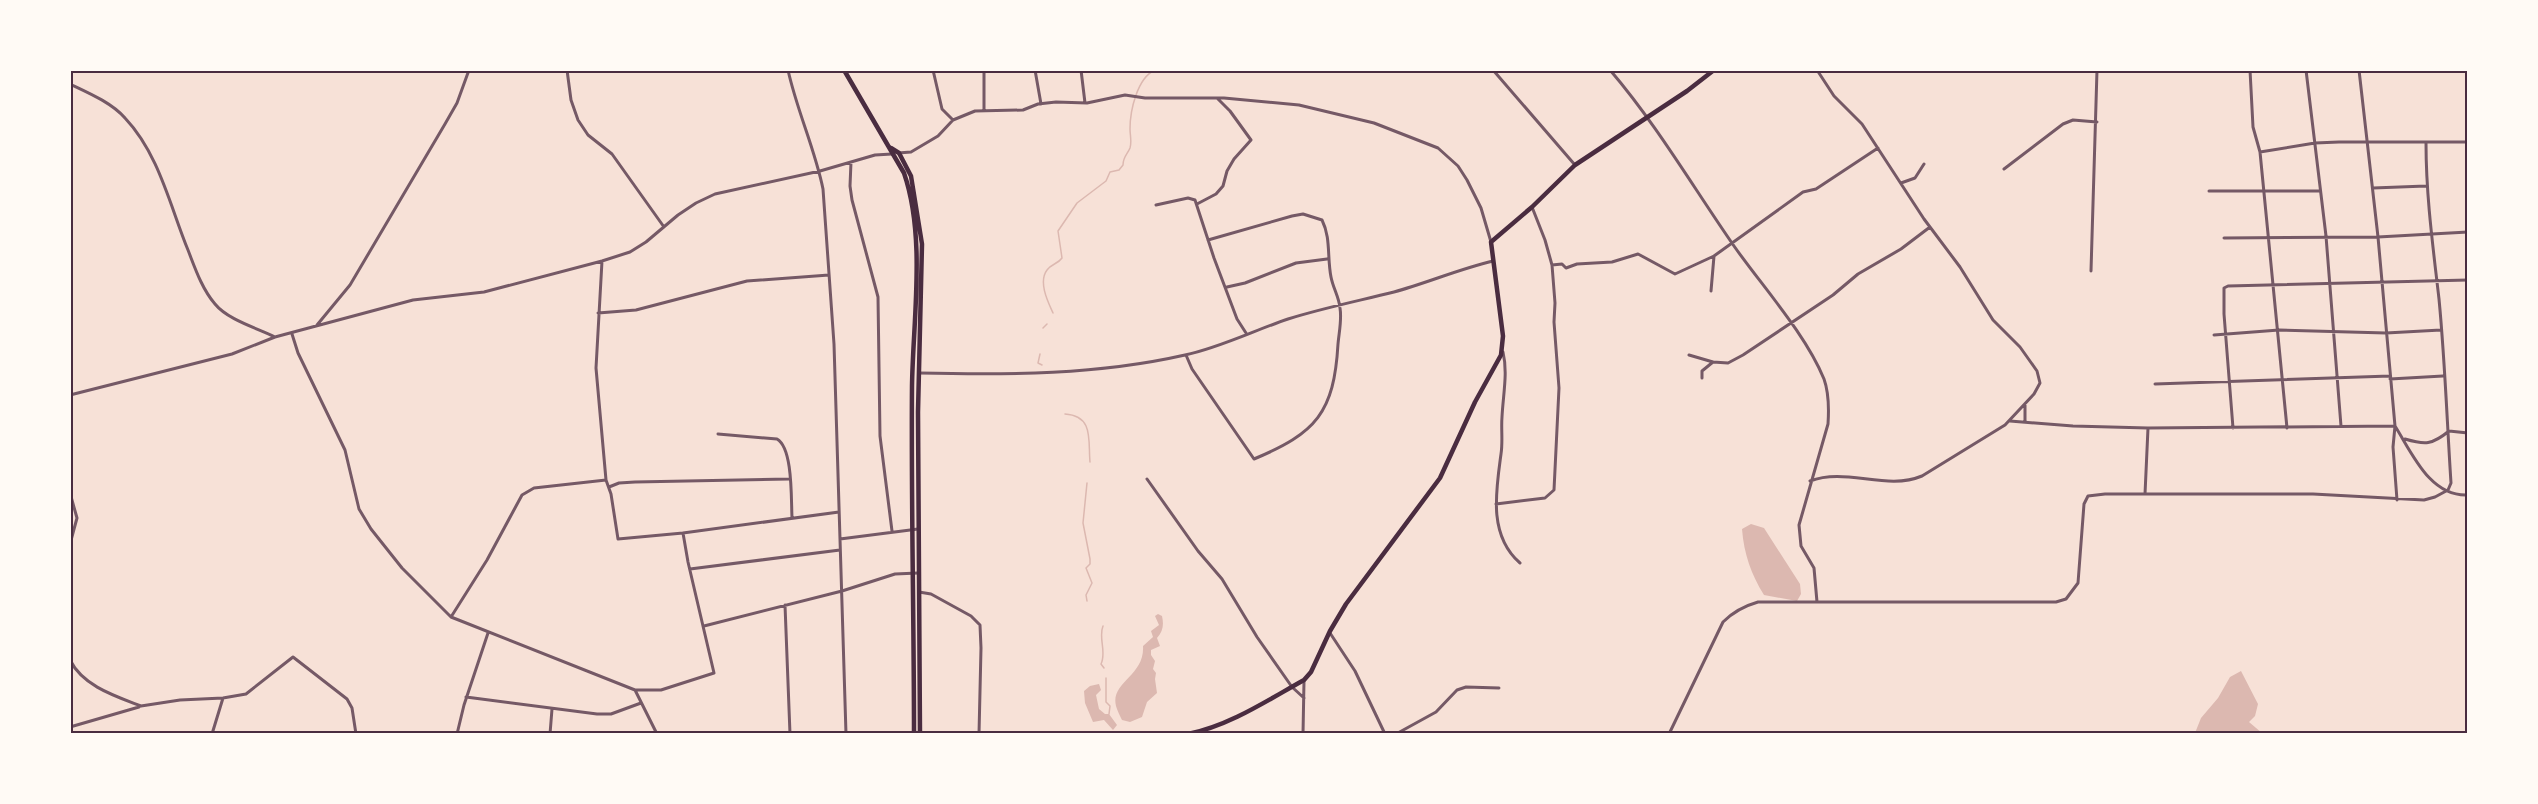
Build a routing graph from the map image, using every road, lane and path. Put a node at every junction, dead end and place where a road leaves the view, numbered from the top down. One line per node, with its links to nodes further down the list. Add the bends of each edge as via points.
1 (469, 70): 76 (street, via 451,114 350,285)
2 (567, 70): 46 (street, via 578,120 588,135 612,154)
3 (788, 70): 36 (street)
4 (844, 70): 31 (main road, via 888,147)
5 (933, 70): 23 (street, via 942,109)
6 (984, 70): 21 (street)
7 (1035, 70): 19 (street)
8 (1081, 70): 20 (street)
9 (1493, 70): 34 (street)
10 (1610, 70): 22 (street)
11 (1714, 70): 22 (main road)
12 (1817, 70): 29 (street)
13 (2097, 70): 24 (street)
14 (2250, 70): 30 (street, via 2253,127)
15 (2306, 70): 27 (street)
16 (2359, 70): 25 (street)
17 (70, 84): 85 (street, via 115,109 135,131 156,166 196,271 215,304)
18 (1217, 98): 20 (street, via 1125,95); 43 (street, via 1251,140 1234,159 1223,186); 55 (street, via 1323,110 1429,142 1466,178 1481,208)
19 (1041, 104): 20 (street); 21 (street, via 1023,110)
20 (1085, 104)
21 (984, 111): 23 (street)
22 (1648, 117): 34 (main road); 56 (street)
23 (953, 120): 31 (street, via 938,136 911,152)
24 (2097, 122): 35 (street, via 2073,120 2063,124); 64 (street)
25 (2368, 142): 27 (street); 28 (street); 39 (street)
26 (2468, 142): 28 (street)
27 (2315, 143): 30 (street); 42 (street)
28 (2426, 143): 38 (street)
29 (1878, 148): 37 (street); 56 (street, via 1816,189 1803,192)
30 (2260, 152): 40 (street)
31 (897, 153): 32 (street); 62 (main road, via 909,191); 63 (main road, via 913,182)
32 (851, 161): 36 (street); 128 (street, via 852,200 878,297 879,436)
33 (1924, 164): 37 (street, via 1915,178)
34 (1575, 165): 45 (main road)
35 (2004, 169)
36 (820, 171): 46 (street, via 715,194 696,202); 65 (street)
37 (1901, 183): 47 (street)
38 (2426, 186): 39 (street); 49 (street)
39 (2373, 188): 51 (street)
40 (2265, 190): 41 (street); 42 (street); 53 (street)
41 (2209, 191)
42 (2319, 191): 50 (street)
43 (1197, 204): 44 (street, via 1192,198); 54 (street)
44 (1156, 205)
45 (1532, 207): 55 (main road); 61 (street)
46 (664, 226): 60 (street, via 630,252)
47 (1930, 227): 75 (street); 101 (street, via 1993,320 2020,347 2040,376)
48 (2468, 232): 49 (street)
49 (2431, 234): 51 (street); 67 (street)
50 (2326, 236): 51 (street); 53 (street); 69 (street)
51 (2378, 237): 68 (street)
52 (2224, 238): 53 (street)
53 (2270, 238): 71 (street)
54 (1208, 240): 58 (street, via 1292,216 1318,217 1328,238); 70 (street)
55 (1491, 242): 59 (main road)
56 (1733, 244): 57 (street); 75 (street)
57 (1714, 256): 61 (street, via 1675,274 1638,254 1573,267); 72 (street)
58 (1327, 259): 70 (street, via 1296,263); 73 (street)
59 (1495, 260): 73 (street, via 1394,292); 86 (main road)
60 (602, 261): 74 (street); 76 (street, via 484,292 412,300)
61 (1552, 265): 124 (street, via 1559,388 1554,490 1545,498)
62 (916, 269): 63 (main road); 89 (main road)
63 (923, 269): 90 (main road)
64 (2091, 271)
65 (829, 275): 74 (street, via 747,281 636,310); 125 (street)
66 (2468, 280): 67 (street)
67 (2436, 281): 68 (street); 78 (street)
68 (2381, 283): 69 (street); 81 (street)
69 (2330, 284): 71 (street); 79 (street)
70 (1227, 287): 80 (street)
71 (2275, 287): 77 (street); 83 (street, via 2224,288)
72 (1711, 291)
73 (1340, 304): 80 (street); 87 (street, via 1337,368 1323,413 1308,431 1254,459)
74 (598, 313): 116 (street, via 597,368)
75 (1790, 323): 91 (street, via 1728,363); 117 (street, via 1819,369 1828,398 1828,424)
76 (316, 327): 82 (street)
77 (2279, 330): 79 (street); 83 (street); 95 (street)
78 (2441, 330): 81 (street); 93 (street)
79 (2333, 331): 81 (street); 96 (street)
80 (1246, 333): 87 (street)
81 (2386, 333): 97 (street)
82 (292, 334): 85 (street); 140 (street, via 345,450 359,509 402,568)
83 (2226, 334): 84 (street); 98 (street)
84 (2214, 335)
85 (275, 337): 100 (street, via 232,354)
86 (1502, 350): 124 (street, via 1502,448); 142 (main road, via 1440,478 1362,581)
87 (1186, 355): 92 (street, via 1076,372)
88 (1689, 355): 91 (street)
89 (912, 360): 90 (main road); 102 (main road)
90 (919, 360): 92 (main road)
91 (1713, 362): 94 (street, via 1702,370)
92 (919, 373): 102 (main road)
93 (2443, 376): 97 (street); 110 (street)
94 (1702, 378)
95 (2284, 378): 96 (street); 98 (street); 108 (street)
96 (2339, 378): 97 (street); 105 (street)
97 (2390, 378): 106 (street)
98 (2229, 381): 99 (street); 107 (street)
99 (2155, 384)
100 (70, 395)
101 (2025, 404): 103 (street); 104 (street)
102 (915, 412): 127 (main road)
103 (2010, 421): 104 (street); 117 (street, via 1916,479 1839,476)
104 (2025, 422): 109 (street)
105 (2341, 426): 106 (street); 108 (street)
106 (2395, 426): 113 (street); 123 (street)
107 (2233, 428): 108 (street); 109 (street)
108 (2287, 428)
109 (2148, 429): 121 (street)
110 (2449, 431): 111 (street); 113 (street, via 2435,442); 119 (street)
111 (2468, 433)
112 (718, 434): 114 (street, via 781,441 788,456)
113 (2403, 439): 119 (street, via 2428,477)
114 (789, 479): 118 (street, via 635,482); 126 (street)
115 (1147, 479): 147 (street, via 1222,579)
116 (606, 480): 118 (street); 140 (street, via 534,488 522,495)
117 (1810, 481): 138 (street, via 1798,531 1814,568)
118 (609, 487): 129 (street, via 618,539)
119 (2448, 490): 122 (street, via 2458,496); 123 (street, via 2430,499)
120 (70, 493): 131 (street, via 77,518)
121 (2145, 494): 123 (street, via 2313,494); 138 (street, via 2088,496 2084,504 2078,584 2066,599)
122 (2468, 495)
123 (2397, 500)
124 (1496, 504): 133 (street, via 1503,540)
125 (839, 512): 126 (street); 130 (street)
126 (792, 517): 129 (street)
127 (916, 529): 128 (street); 135 (main road)
128 (892, 531): 130 (street)
129 (683, 533): 134 (street)
130 (839, 539): 132 (street)
131 (70, 544)
132 (840, 550): 134 (street); 136 (street)
133 (1520, 563)
134 (690, 569): 141 (street)
135 (916, 573): 136 (street, via 895,574); 137 (main road); 144 (main road)
136 (842, 591): 139 (street); 164 (street)
137 (919, 592): 144 (main road); 167 (street, via 931,594 972,616 980,625)
138 (1817, 602): 172 (street, via 1758,602 1732,613 1722,625)
139 (784, 605): 141 (street); 163 (street)
140 (451, 617): 143 (street)
141 (704, 626): 149 (street, via 714,673 662,690)
142 (1330, 631): 146 (main road); 170 (street, via 1355,671)
143 (488, 633): 149 (street); 150 (street)
144 (916, 642): 165 (main road); 166 (main road)
145 (70, 660): 154 (street, via 81,676 95,686)
146 (1304, 680): 147 (main road); 152 (street)
147 (1292, 687): 152 (street); 157 (main road)
148 (1499, 688): 171 (street, via 1457,690 1436,712)
149 (635, 690): 153 (street)
150 (466, 697): 155 (street); 160 (street)
151 (223, 698): 154 (street); 158 (street); 159 (street, via 246,694 293,657 352,705)
152 (1304, 698): 169 (street)
153 (641, 703): 155 (street, via 605,714); 162 (street)
154 (141, 706): 156 (street)
155 (552, 709): 161 (street)
156 (70, 727)
157 (1206, 732): 168 (main road)
158 (212, 734)
159 (356, 734)
160 (457, 734)
161 (550, 734)
162 (657, 734)
163 (790, 734)
164 (846, 734)
165 (914, 734)
166 (920, 734)
167 (979, 734)
168 (1188, 734)
169 (1303, 734)
170 (1385, 734)
171 (1396, 734)
172 (1669, 734)

